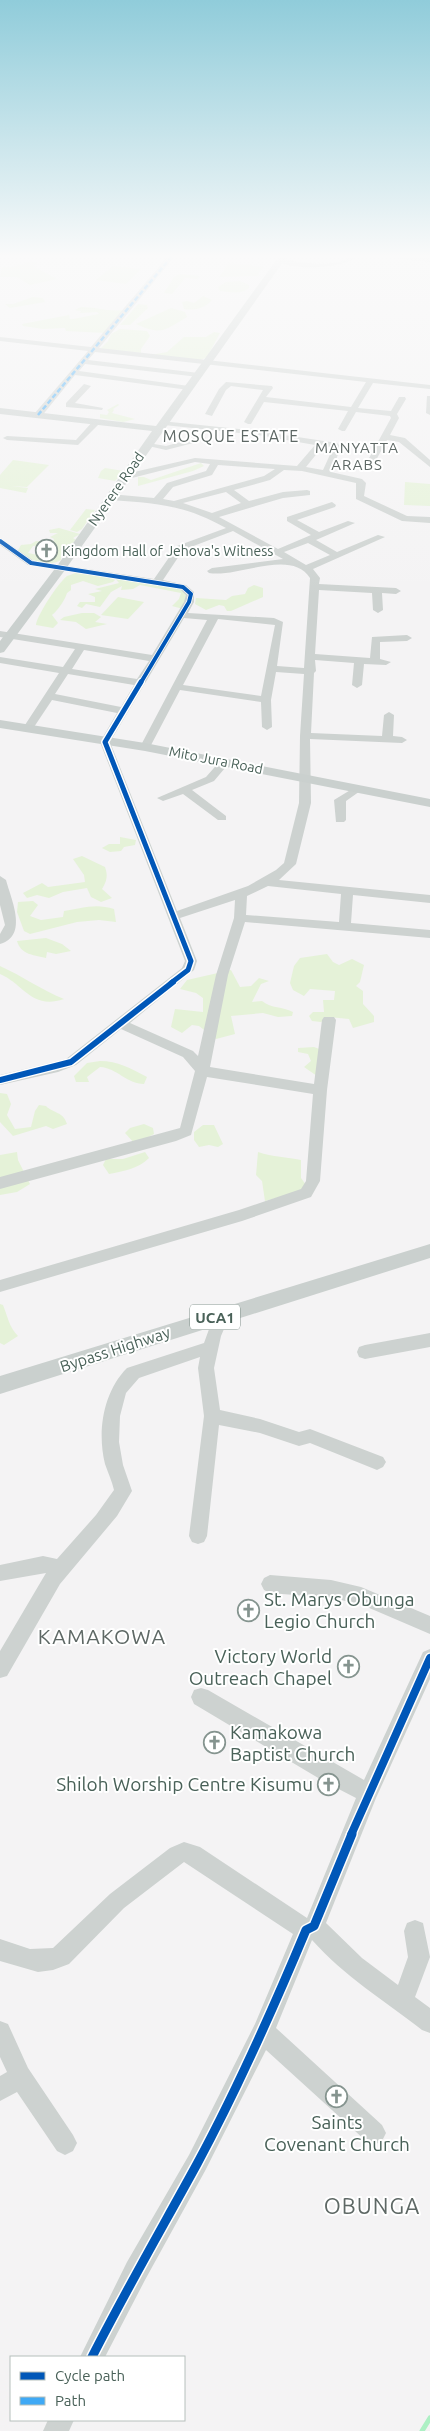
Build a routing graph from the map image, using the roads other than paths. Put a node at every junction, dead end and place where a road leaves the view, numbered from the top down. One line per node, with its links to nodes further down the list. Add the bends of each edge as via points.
1 (78, 368): 5 (street)
2 (141, 368): 6 (street)
3 (203, 368): 6 (main road, Nyerere Road)
4 (256, 368): 8 (street)
5 (74, 373): 11 (street); 13 (street)
6 (199, 375): 11 (main road, Nyerere Road)
7 (274, 380): 12 (street)
8 (370, 381): 10 (street); 19 (street)
9 (87, 386): 14 (street)
10 (430, 387)
11 (189, 388): 27 (main road, Nyerere Road)
12 (269, 388): 16 (street); 22 (street, via 229,384)
13 (58, 391): 14 (street); 24 (street)
14 (78, 394): 18 (street, via 69,404)
15 (430, 398): 21 (street)
16 (261, 399): 19 (street); 26 (street)
17 (402, 400): 23 (street)
18 (99, 408)
19 (354, 409): 23 (street); 28 (street)
20 (0, 411): 24 (main road)
21 (430, 413)
22 (209, 414)
23 (393, 414): 29 (street, via 395,418)
24 (38, 415): 25 (main road)
25 (97, 422): 27 (main road); 30 (street, via 78,444)
26 (248, 422)
27 (161, 426): 32 (street); 33 (main road, Nyerere Road)
28 (342, 430)
29 (385, 437): 36 (street); 39 (street, via 402,440)
30 (3, 438): 34 (street)
31 (202, 438): 35 (street)
32 (322, 442): 40 (street); 42 (street, via 338,446)
33 (148, 445): 35 (street); 43 (main road, Nyerere Road)
34 (2, 447)
35 (166, 448): 38 (street)
36 (372, 460)
37 (216, 461): 38 (street); 41 (street); 44 (street, via 209,473)
38 (184, 462): 43 (street)
39 (430, 464)
40 (301, 468): 41 (street); 42 (street)
41 (280, 469): 45 (street, via 266,478)
42 (326, 473): 54 (street, via 359,480 362,483 359,497 405,519)
43 (124, 477): 48 (main road, Nyerere Road)
44 (189, 479): 47 (street); 49 (street, via 170,485)
45 (227, 489): 47 (street); 51 (street)
46 (307, 493): 51 (street)
47 (209, 494): 50 (street)
48 (110, 497): 49 (street); 64 (main road, Nyerere Road)
49 (156, 501): 50 (street)
50 (174, 503): 53 (street)
51 (248, 504): 53 (street)
52 (332, 505): 57 (street, via 290,519)
53 (212, 516): 56 (street)
54 (430, 520)
55 (351, 523): 57 (street)
56 (234, 528): 61 (street); 67 (street, via 180,548)
57 (319, 536): 59 (street)
58 (381, 536): 62 (street)
59 (309, 540): 61 (street); 62 (street)
60 (0, 542): 64 (street, via 27,562)
61 (277, 552): 63 (street)
62 (337, 554): 65 (street)
63 (291, 560): 65 (street); 66 (street)
64 (61, 568): 67 (street); 74 (main road, Nyerere Road)
65 (305, 569): 68 (street, via 314,576)
66 (212, 571)
67 (157, 582): 72 (street, via 189,590 189,602)
68 (315, 587): 69 (street); 78 (street)
69 (378, 590): 70 (street); 71 (street)
70 (396, 591)
71 (378, 610)
72 (180, 615): 73 (street); 79 (street)
73 (213, 617): 82 (street, via 278,622); 87 (street)
74 (5, 635): 76 (street); 77 (main road, Nyerere Road)
75 (407, 638): 81 (street, via 375,639 380,661)
76 (81, 647): 79 (street); 83 (street)
77 (0, 650)
78 (312, 657): 81 (street); 84 (street)
79 (155, 659): 85 (street)
80 (0, 660): 83 (street)
81 (359, 660): 86 (street)
82 (272, 669): 84 (street); 89 (street)
83 (66, 670): 85 (street); 88 (street)
84 (311, 671): 95 (street)
85 (140, 683): 90 (street)
86 (357, 685)
87 (177, 687): 89 (street); 99 (street)
88 (49, 696): 90 (street); 94 (street)
89 (266, 700): 93 (street)
90 (123, 711): 98 (street)
91 (389, 715): 96 (street)
92 (0, 724): 94 (main road, Mito Jura Road)
93 (266, 727)
94 (28, 728): 98 (main road, Mito Jura Road)
95 (305, 736): 96 (street); 101 (street)
96 (387, 739): 97 (street)
97 (402, 740)
98 (105, 742): 99 (main road, Mito Jura Road); 113 (street)
99 (145, 746): 100 (main road, Mito Jura Road)
100 (226, 762): 101 (main road, Mito Jura Road); 103 (street, via 212,777)
101 (304, 778): 102 (main road, Mito Jura Road); 109 (street, via 305,803 290,864)
102 (357, 788): 105 (main road, Mito Jura Road); 107 (street, via 340,800)
103 (184, 789): 104 (street); 106 (street)
104 (163, 798)
105 (430, 803)
106 (222, 818)
107 (340, 820)
108 (0, 880): 117 (street, via 11,925 7,935)
109 (264, 882): 110 (street); 111 (street)
110 (347, 890): 112 (street); 115 (street)
111 (241, 893): 113 (street); 114 (street)
112 (430, 899)
113 (174, 916): 119 (street, via 190,966)
114 (240, 918): 115 (street); 120 (street, via 222,975)
115 (345, 926): 116 (street)
116 (430, 934)
117 (0, 940)
118 (329, 1020): 122 (street)
119 (119, 1023): 120 (street, via 188,1054); 121 (street, via 64,1066)
120 (202, 1071): 122 (street); 123 (street, via 188,1124 182,1133)
121 (0, 1080)
122 (320, 1090): 125 (street, via 313,1181 306,1193)
123 (0, 1184)
124 (430, 1250): 126 (main road, Bypass Highway / UCA1)
125 (0, 1286)
126 (222, 1315): 128 (street); 130 (main road, Bypass Highway / UCA1)
127 (430, 1340): 129 (street)
128 (210, 1347): 131 (street, via 206,1368); 134 (street, via 133,1373 123,1381 109,1436 123,1491)
129 (365, 1352)
130 (0, 1385)
131 (212, 1416): 132 (street, via 260,1426 299,1439 310,1436); 133 (street)
132 (377, 1462)
133 (198, 1536)
134 (61, 1568): 135 (street, via 43,1564); 139 (street)
135 (0, 1573)
136 (270, 1584): 137 (street, via 331,1589 361,1596)
137 (430, 1626)
138 (430, 1658): 141 (street)
139 (0, 1669)
140 (201, 1697): 141 (street)
141 (368, 1793): 142 (street)
142 (310, 1928): 144 (street, via 193,1854 184,1852 117,1901 61,1956 35,1962); 145 (street, via 354,1966); 148 (street)
143 (415, 1931): 145 (street, via 419,1957)
144 (0, 1950)
145 (403, 2001): 146 (street)
146 (430, 2022)
147 (0, 2032): 149 (street)
148 (263, 2032): 151 (street); 153 (street, via 197,2163)
149 (20, 2076): 150 (street); 152 (street)
150 (0, 2090)
151 (374, 2133)
152 (65, 2143)
153 (93, 2356)

